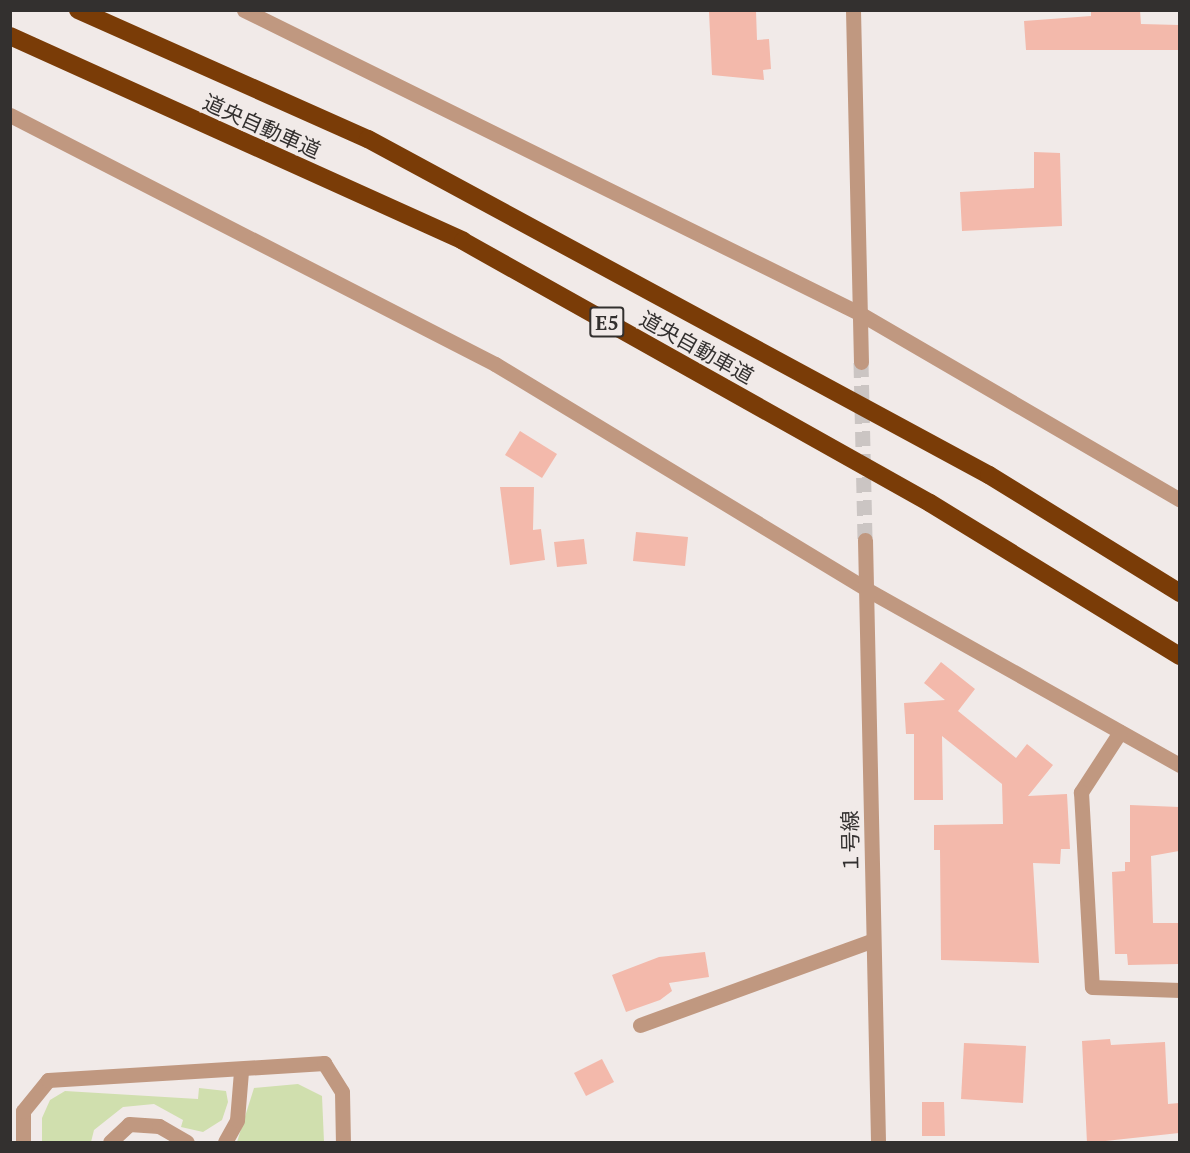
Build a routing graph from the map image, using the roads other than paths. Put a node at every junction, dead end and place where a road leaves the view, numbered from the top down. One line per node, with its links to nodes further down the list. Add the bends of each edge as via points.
1 (78, 10): 11 (highway, 道央自動車道 / E5, via 368,139 989,475)
2 (244, 10): 6 (street)
3 (853, 10): 6 (street)
4 (10, 36): 12 (highway, 道央自動車道 / E5, via 463,241 930,503)
5 (10, 115): 10 (street, via 495,364)
6 (860, 313): 7 (street); 8 (street)
7 (861, 362)
8 (1179, 500)
9 (865, 540): 10 (street, １号線)
10 (866, 589): 13 (street); 15 (street, １号線)
11 (1179, 593)
12 (1179, 656)
13 (1120, 732): 14 (street); 16 (street, via 1081,792 1092,987)
14 (1179, 765)
15 (873, 940): 17 (street); 24 (street, １号線)
16 (1179, 990)
17 (640, 1025)
18 (241, 1071): 19 (street, via 48,1080 23,1111); 22 (street, via 237,1120); 23 (street, via 324,1064 342,1092)
19 (23, 1143)
20 (110, 1143): 21 (street, via 129,1124 159,1126)
21 (187, 1143)
22 (225, 1143)
23 (343, 1143)
24 (878, 1143)

